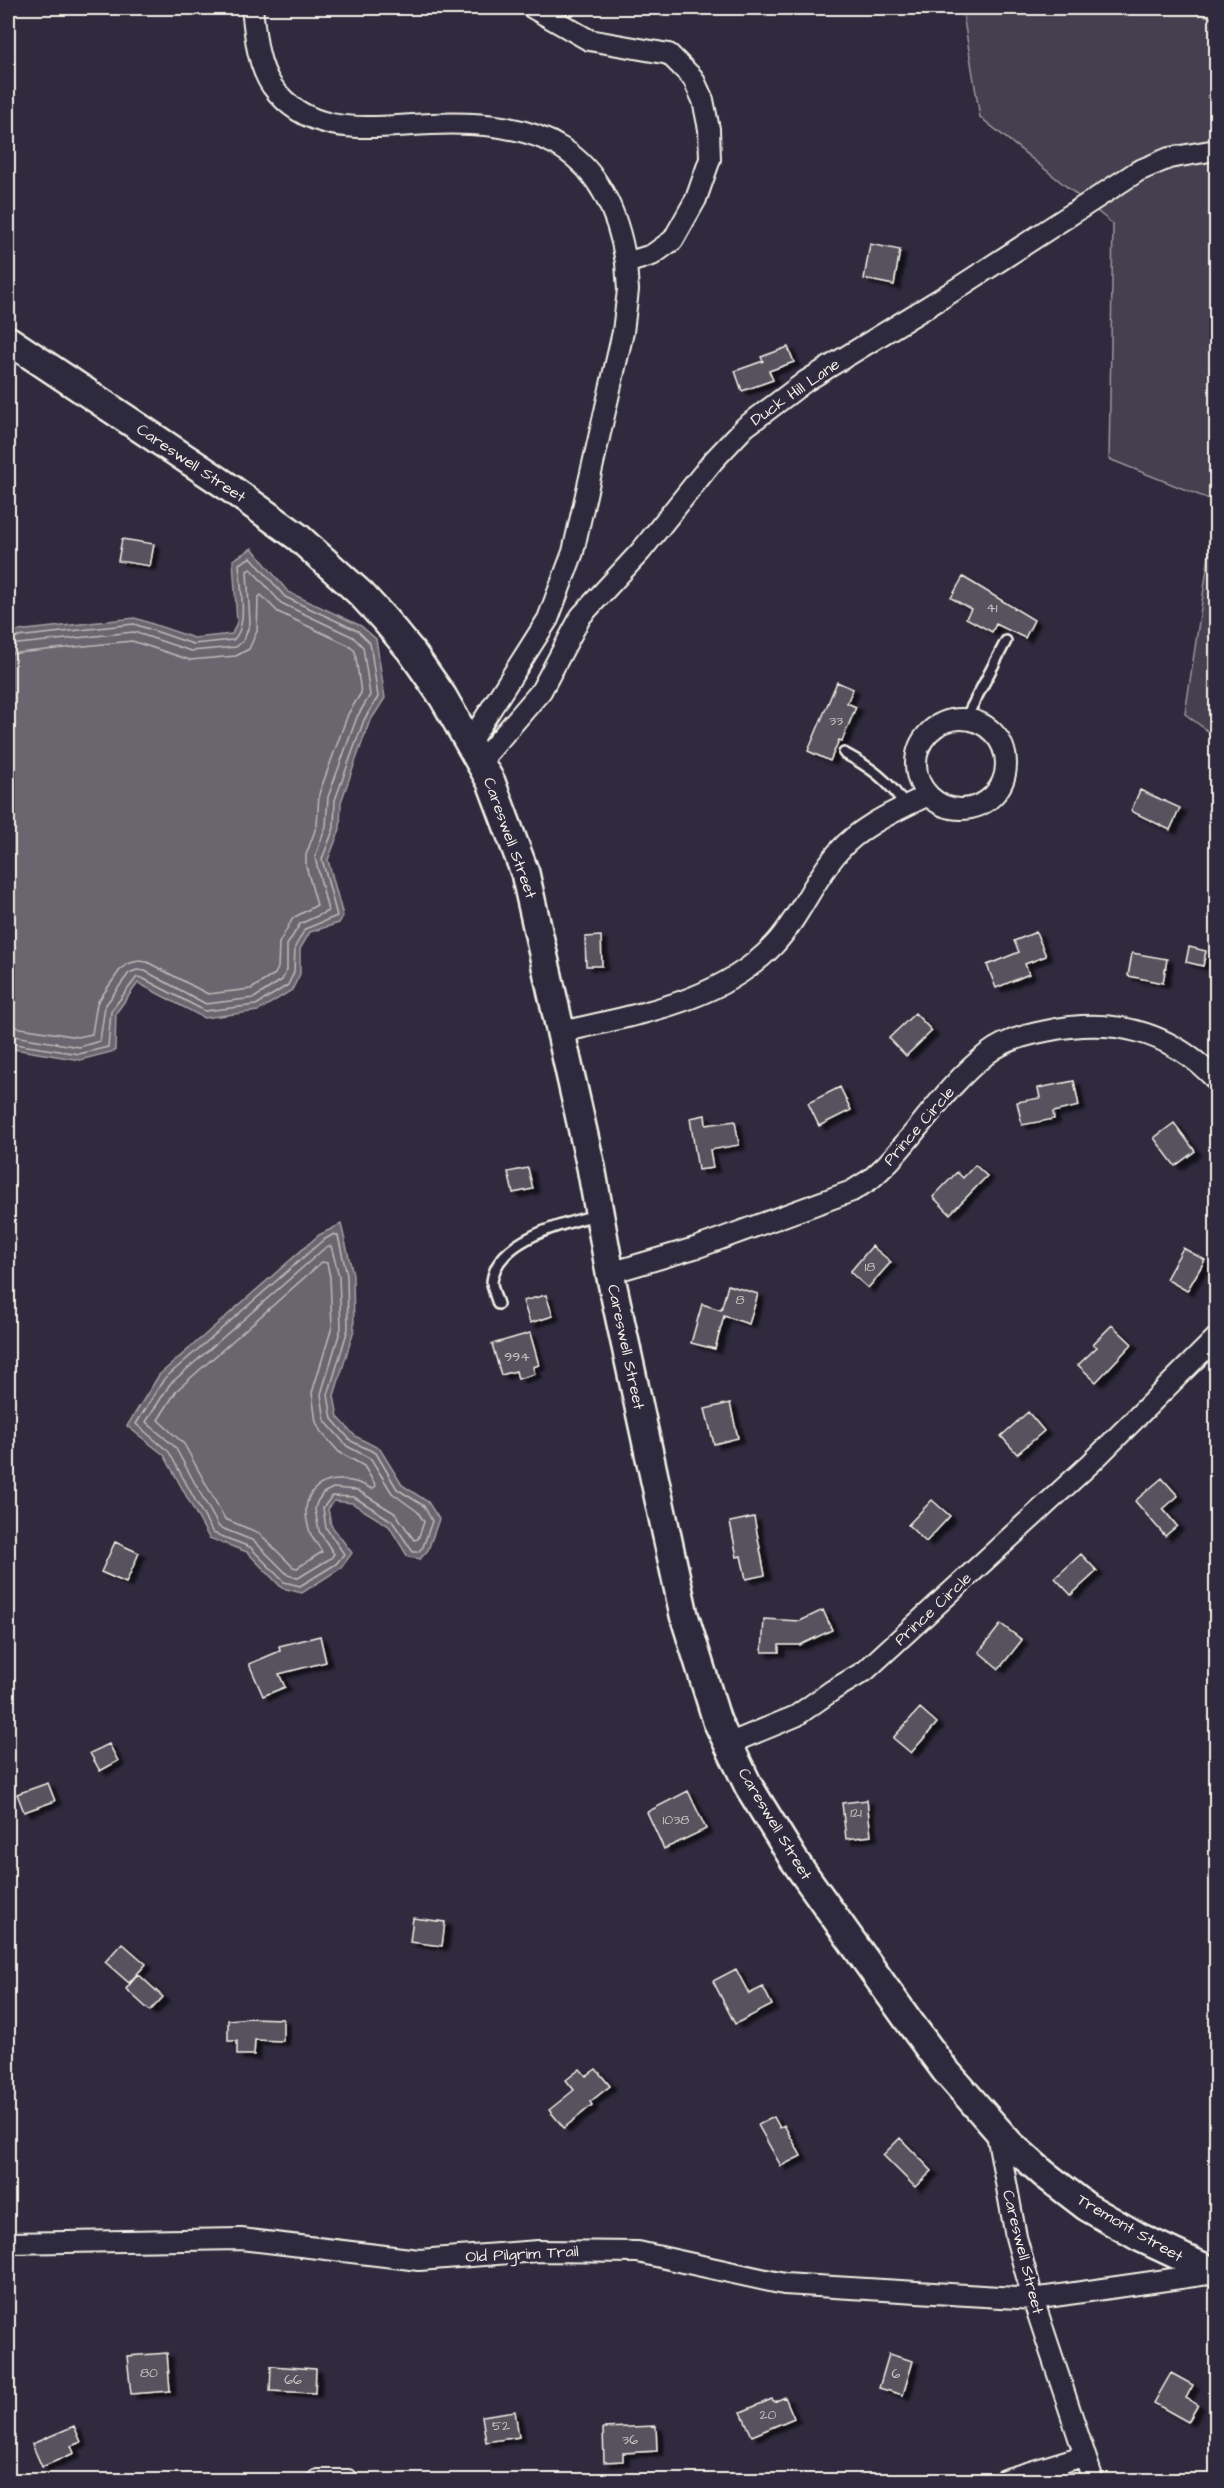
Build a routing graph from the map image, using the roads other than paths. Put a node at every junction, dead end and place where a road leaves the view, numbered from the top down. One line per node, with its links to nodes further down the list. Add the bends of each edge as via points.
1 (252, 8): 4 (street, via 257,45 272,85 292,108 308,118 340,126 377,128 432,123 495,126 561,145 586,165 606,193 618,223)
2 (532, 8): 4 (street, via 589,40 669,54 693,78 703,100 710,159 696,199 673,240 652,255)
3 (1216, 150): 8 (street, Duck Hill Lane, via 1169,158 1138,171 806,381 745,427 581,616 541,691)
4 (626, 263): 8 (street, via 628,290 623,332 573,552 548,619)
5 (8, 340): 8 (main road, Careswell Street, via 298,537 361,594 411,651)
6 (1006, 641): 7 (lane, via 970,710)
7 (969, 720): 10 (street, via 947,721 931,730 920,744 916,762); 10 (street, via 996,734 1005,750 1007,767 1002,784 984,803 959,810)
8 (475, 751): 12 (main road, Careswell Street, via 509,826 525,873)
9 (844, 753): 11 (lane, via 886,780)
10 (928, 795): 11 (street)
11 (905, 806): 12 (street, via 840,850 793,921 773,946 748,966 705,994 665,1008)
12 (562, 1032): 14 (main road, Careswell Street)
13 (1216, 1080): 15 (street, Prince Circle, via 1184,1053 1126,1026 1092,1024 1029,1034 988,1052 886,1166 852,1191)
14 (600, 1215): 15 (main road, Careswell Street); 16 (lane, via 554,1226 528,1238 506,1255 492,1282)
15 (610, 1273): 18 (main road, Careswell Street, via 684,1615)
16 (498, 1305)
17 (1216, 1338): 18 (street, Prince Circle, via 1091,1463 865,1671 796,1716)
18 (728, 1744): 19 (main road, Careswell Street, via 749,1787 794,1860 945,2070)
19 (996, 2128): 21 (main road, Tremont Street, via 1044,2174 1087,2207 1139,2237); 22 (street, Careswell Street, via 1016,2237)
20 (8, 2243): 22 (street, Old Pilgrim Trail, via 241,2240 419,2260 538,2251 638,2252 784,2284)
21 (1216, 2273): 22 (street, Old Pilgrim Trail)
22 (1034, 2299): 23 (street, Careswell Street)
23 (1083, 2456): 26 (street); 27 (street, Careswell Street)
24 (318, 2481): 25 (street)
25 (348, 2481)
26 (1004, 2481)
27 (1093, 2481)

